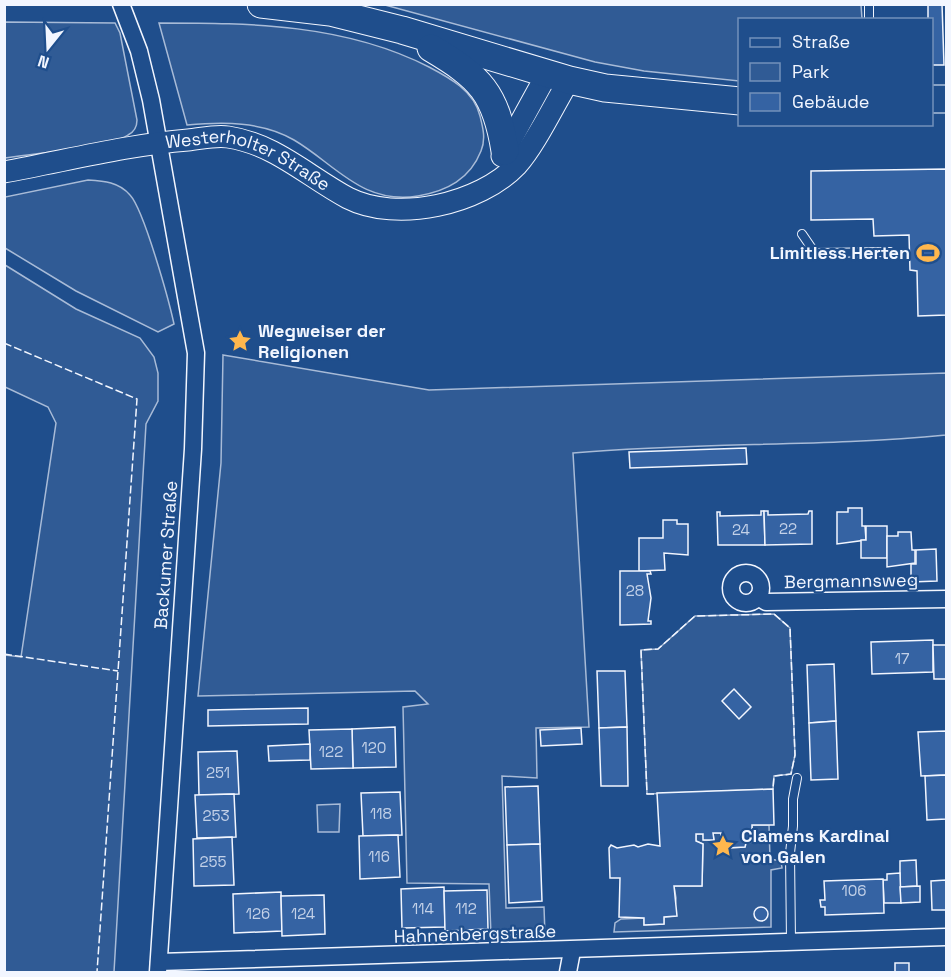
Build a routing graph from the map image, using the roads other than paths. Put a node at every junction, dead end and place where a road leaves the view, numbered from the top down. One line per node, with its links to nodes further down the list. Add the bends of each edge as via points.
1 (121, 4): 6 (street, Backumer Straße, via 139,51)
2 (261, 4): 3 (main road, via 330,12)
3 (402, 30): 4 (main road); 7 (main road, via 453,61 493,100)
4 (558, 77): 5 (main road, via 605,88); 7 (street); 9 (street, Westerholter Straße, via 519,163 504,178)
5 (738, 101)
6 (158, 142): 8 (street, Westerholter Straße); 9 (street, Westerholter Straße, via 225,136 248,141 268,148 350,199 394,210 432,208); 18 (street, Backumer Straße, via 195,340 196,390)
7 (505, 151): 9 (street)
8 (4, 172)
9 (484, 188)
10 (802, 234): 11 (lane, via 815,253)
11 (890, 252)
12 (758, 597): 13 (street, Bergmannsweg, via 766,602)
13 (946, 599)
14 (797, 778): 16 (lane, via 790,853)
15 (946, 937): 16 (street, Hahnenbergstraße)
16 (791, 942): 17 (street, Hahnenbergstraße)
17 (572, 951): 18 (street, Hahnenbergstraße); 19 (street)
18 (159, 967)
19 (568, 972)

